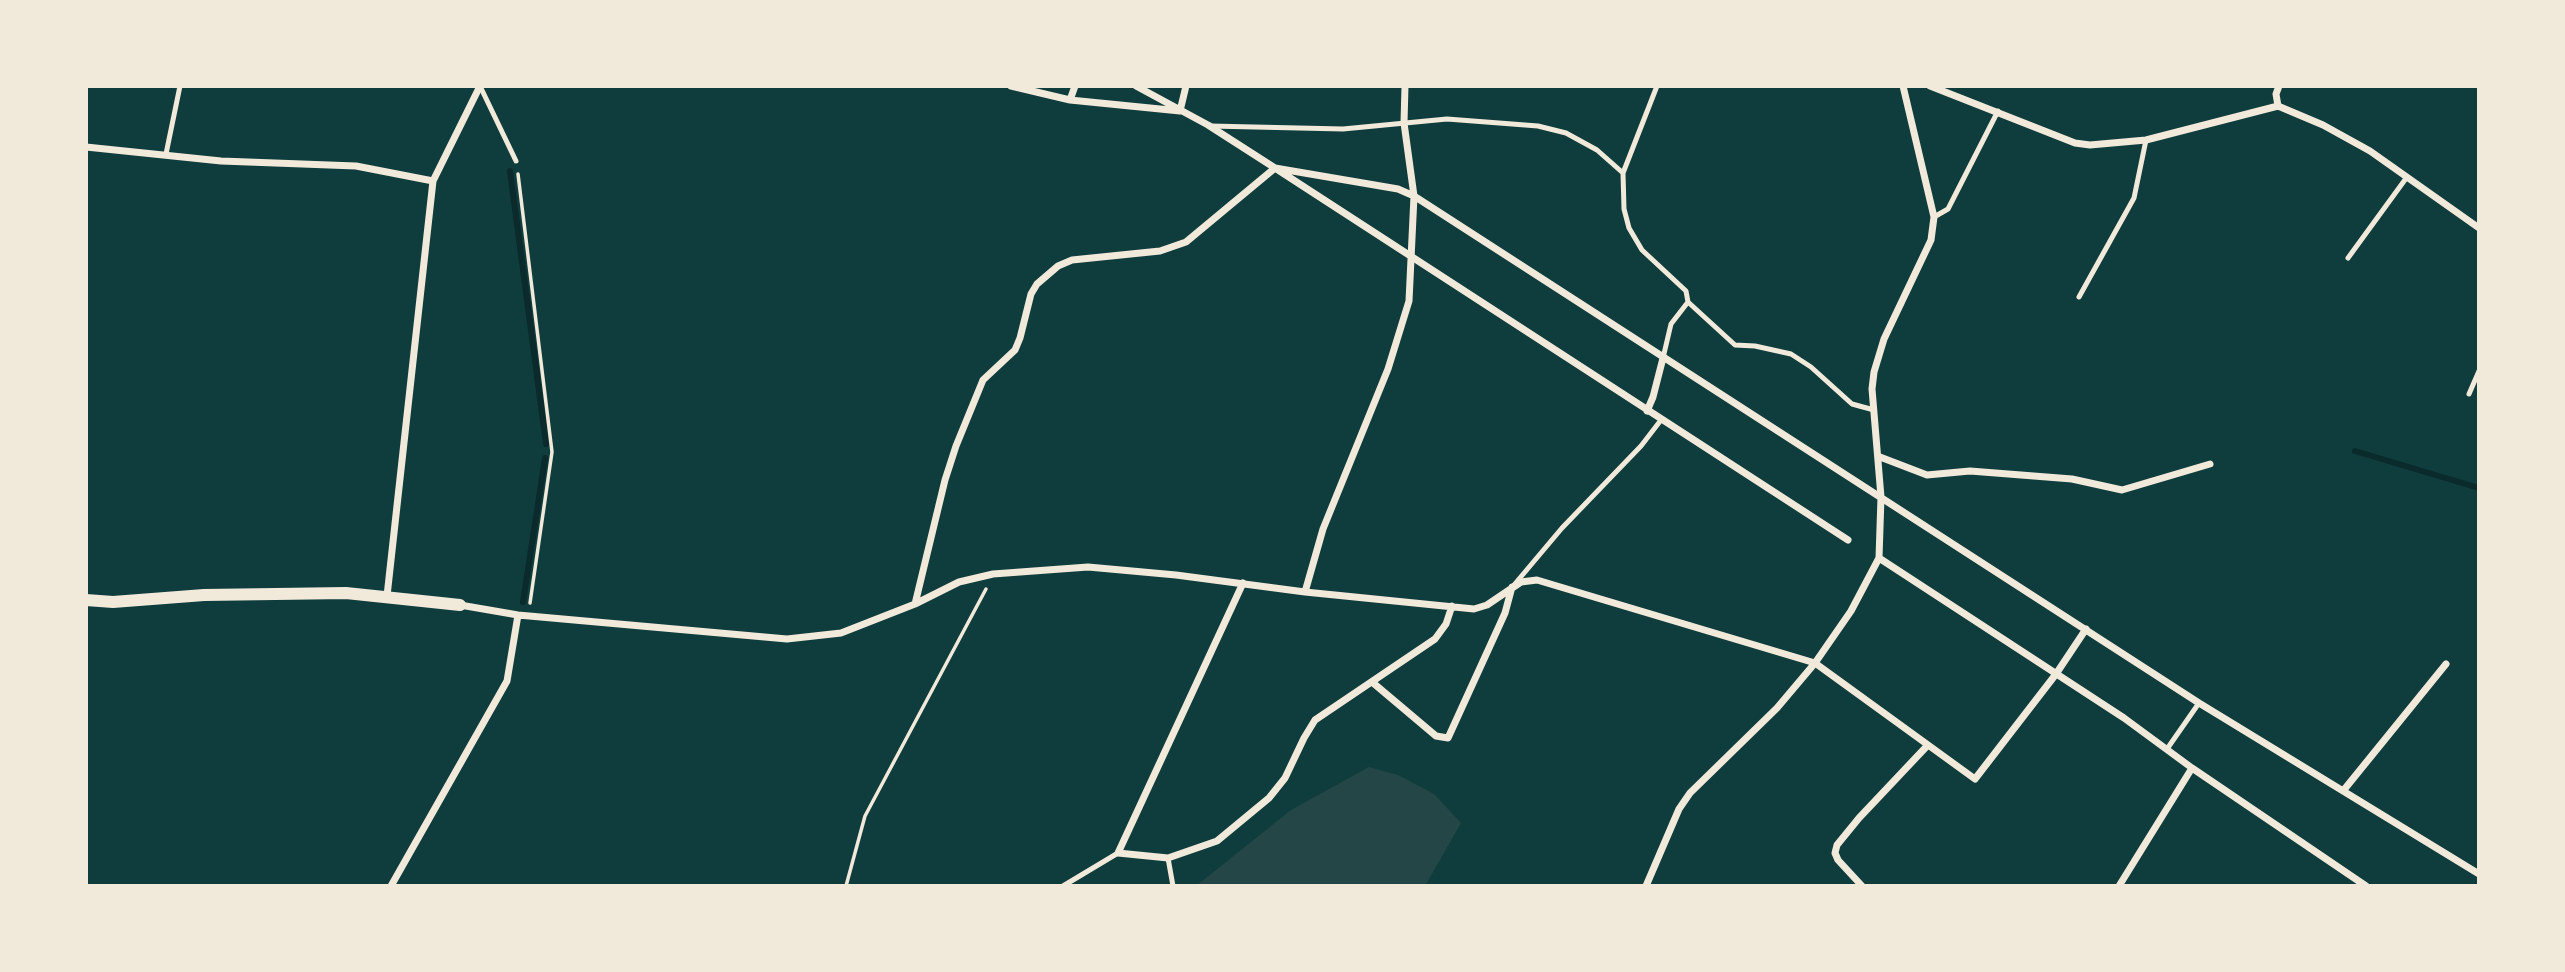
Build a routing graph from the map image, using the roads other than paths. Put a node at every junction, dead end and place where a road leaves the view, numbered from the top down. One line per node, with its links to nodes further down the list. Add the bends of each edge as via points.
1 (180, 86): 20 (lane)
2 (480, 86): 21 (lane); 25 (street)
3 (1011, 86): 12 (street)
4 (1075, 86): 12 (street)
5 (1136, 86): 15 (street)
6 (1186, 86): 15 (street)
7 (1405, 86): 16 (street)
8 (1657, 86): 23 (lane)
9 (1903, 86): 27 (street)
10 (1930, 86): 14 (street)
11 (2279, 86): 13 (street)
12 (1070, 100): 15 (street)
13 (2278, 106): 18 (street); 24 (street, via 2370,150)
14 (1998, 110): 18 (street, via 2075,143); 27 (lane, via 1948,209)
15 (1180, 111): 17 (street)
16 (1404, 123): 17 (lane, via 1343,130); 23 (lane, via 1447,119 1547,128 1597,150); 26 (street)
17 (1208, 125): 22 (street)
18 (2147, 140): 31 (lane, via 2134,198)
19 (86, 147): 20 (street)
20 (166, 154): 25 (street, via 221,161 356,166)
21 (516, 161)
22 (1275, 168): 26 (street, via 1398,189); 29 (street); 50 (street, via 1186,242 1160,251 1072,260 1037,284 1015,350 983,380 965,424 945,480)
23 (1623, 173): 32 (lane, via 1629,228 1642,250 1686,291)
24 (2407, 177): 28 (street); 30 (lane)
25 (433, 181): 47 (street)
26 (1415, 196): 29 (street); 33 (street)
27 (1934, 217): 36 (street, via 1927,248 1878,353)
28 (2479, 228)
29 (1410, 257): 37 (street); 46 (street, via 1409,302 1392,358 1322,529)
30 (2348, 258)
31 (2079, 297)
32 (1688, 302): 33 (lane, via 1671,324); 36 (lane, via 1734,345 1791,354 1852,404)
33 (1662, 358): 37 (street); 41 (street)
34 (2479, 371): 35 (lane)
35 (2469, 394)
36 (1874, 410): 39 (street)
37 (1647, 411): 38 (street)
38 (1661, 420): 42 (street); 45 (lane)
39 (1880, 457): 40 (street, via 1927,475 1970,471 2071,479 2122,490); 41 (street)
40 (2210, 464)
41 (1881, 497): 43 (street); 53 (street)
42 (1848, 540)
43 (1879, 558): 54 (street, via 1851,611); 56 (street)
44 (1243, 583): 46 (street); 50 (street, via 1087,567 993,574 959,582); 63 (street)
45 (1513, 587): 51 (street, via 1487,605 1474,609); 54 (street, via 1537,580); 57 (street, via 1448,738 1436,736)
46 (1306, 592): 51 (street)
47 (387, 596): 48 (street, via 346,593 204,595 113,603); 49 (street)
48 (86, 600)
49 (460, 604): 52 (street)
50 (915, 604): 52 (street, via 841,633 787,639)
51 (1452, 606): 57 (street, via 1435,639)
52 (518, 615): 66 (street, via 507,681)
53 (2086, 629): 56 (street); 58 (street)
54 (1815, 663): 59 (street); 69 (street, via 1777,708 1690,793 1679,808)
55 (2446, 664): 62 (street)
56 (2056, 674): 59 (street, via 1975,779); 60 (street)
57 (1372, 682): 64 (street, via 1315,720 1285,778 1269,798 1217,841)
58 (2199, 703): 60 (lane); 62 (street)
59 (1927, 746): 70 (street, via 1837,845 1838,860)
60 (2167, 749): 61 (street)
61 (2192, 768): 71 (street); 72 (street)
62 (2343, 792): 65 (street)
63 (1118, 853): 64 (street); 67 (lane)
64 (1168, 858): 68 (lane)
65 (2479, 874)
66 (391, 886)
67 (1063, 886)
68 (1173, 886)
69 (1646, 886)
70 (1862, 886)
71 (2119, 886)
72 (2366, 886)

